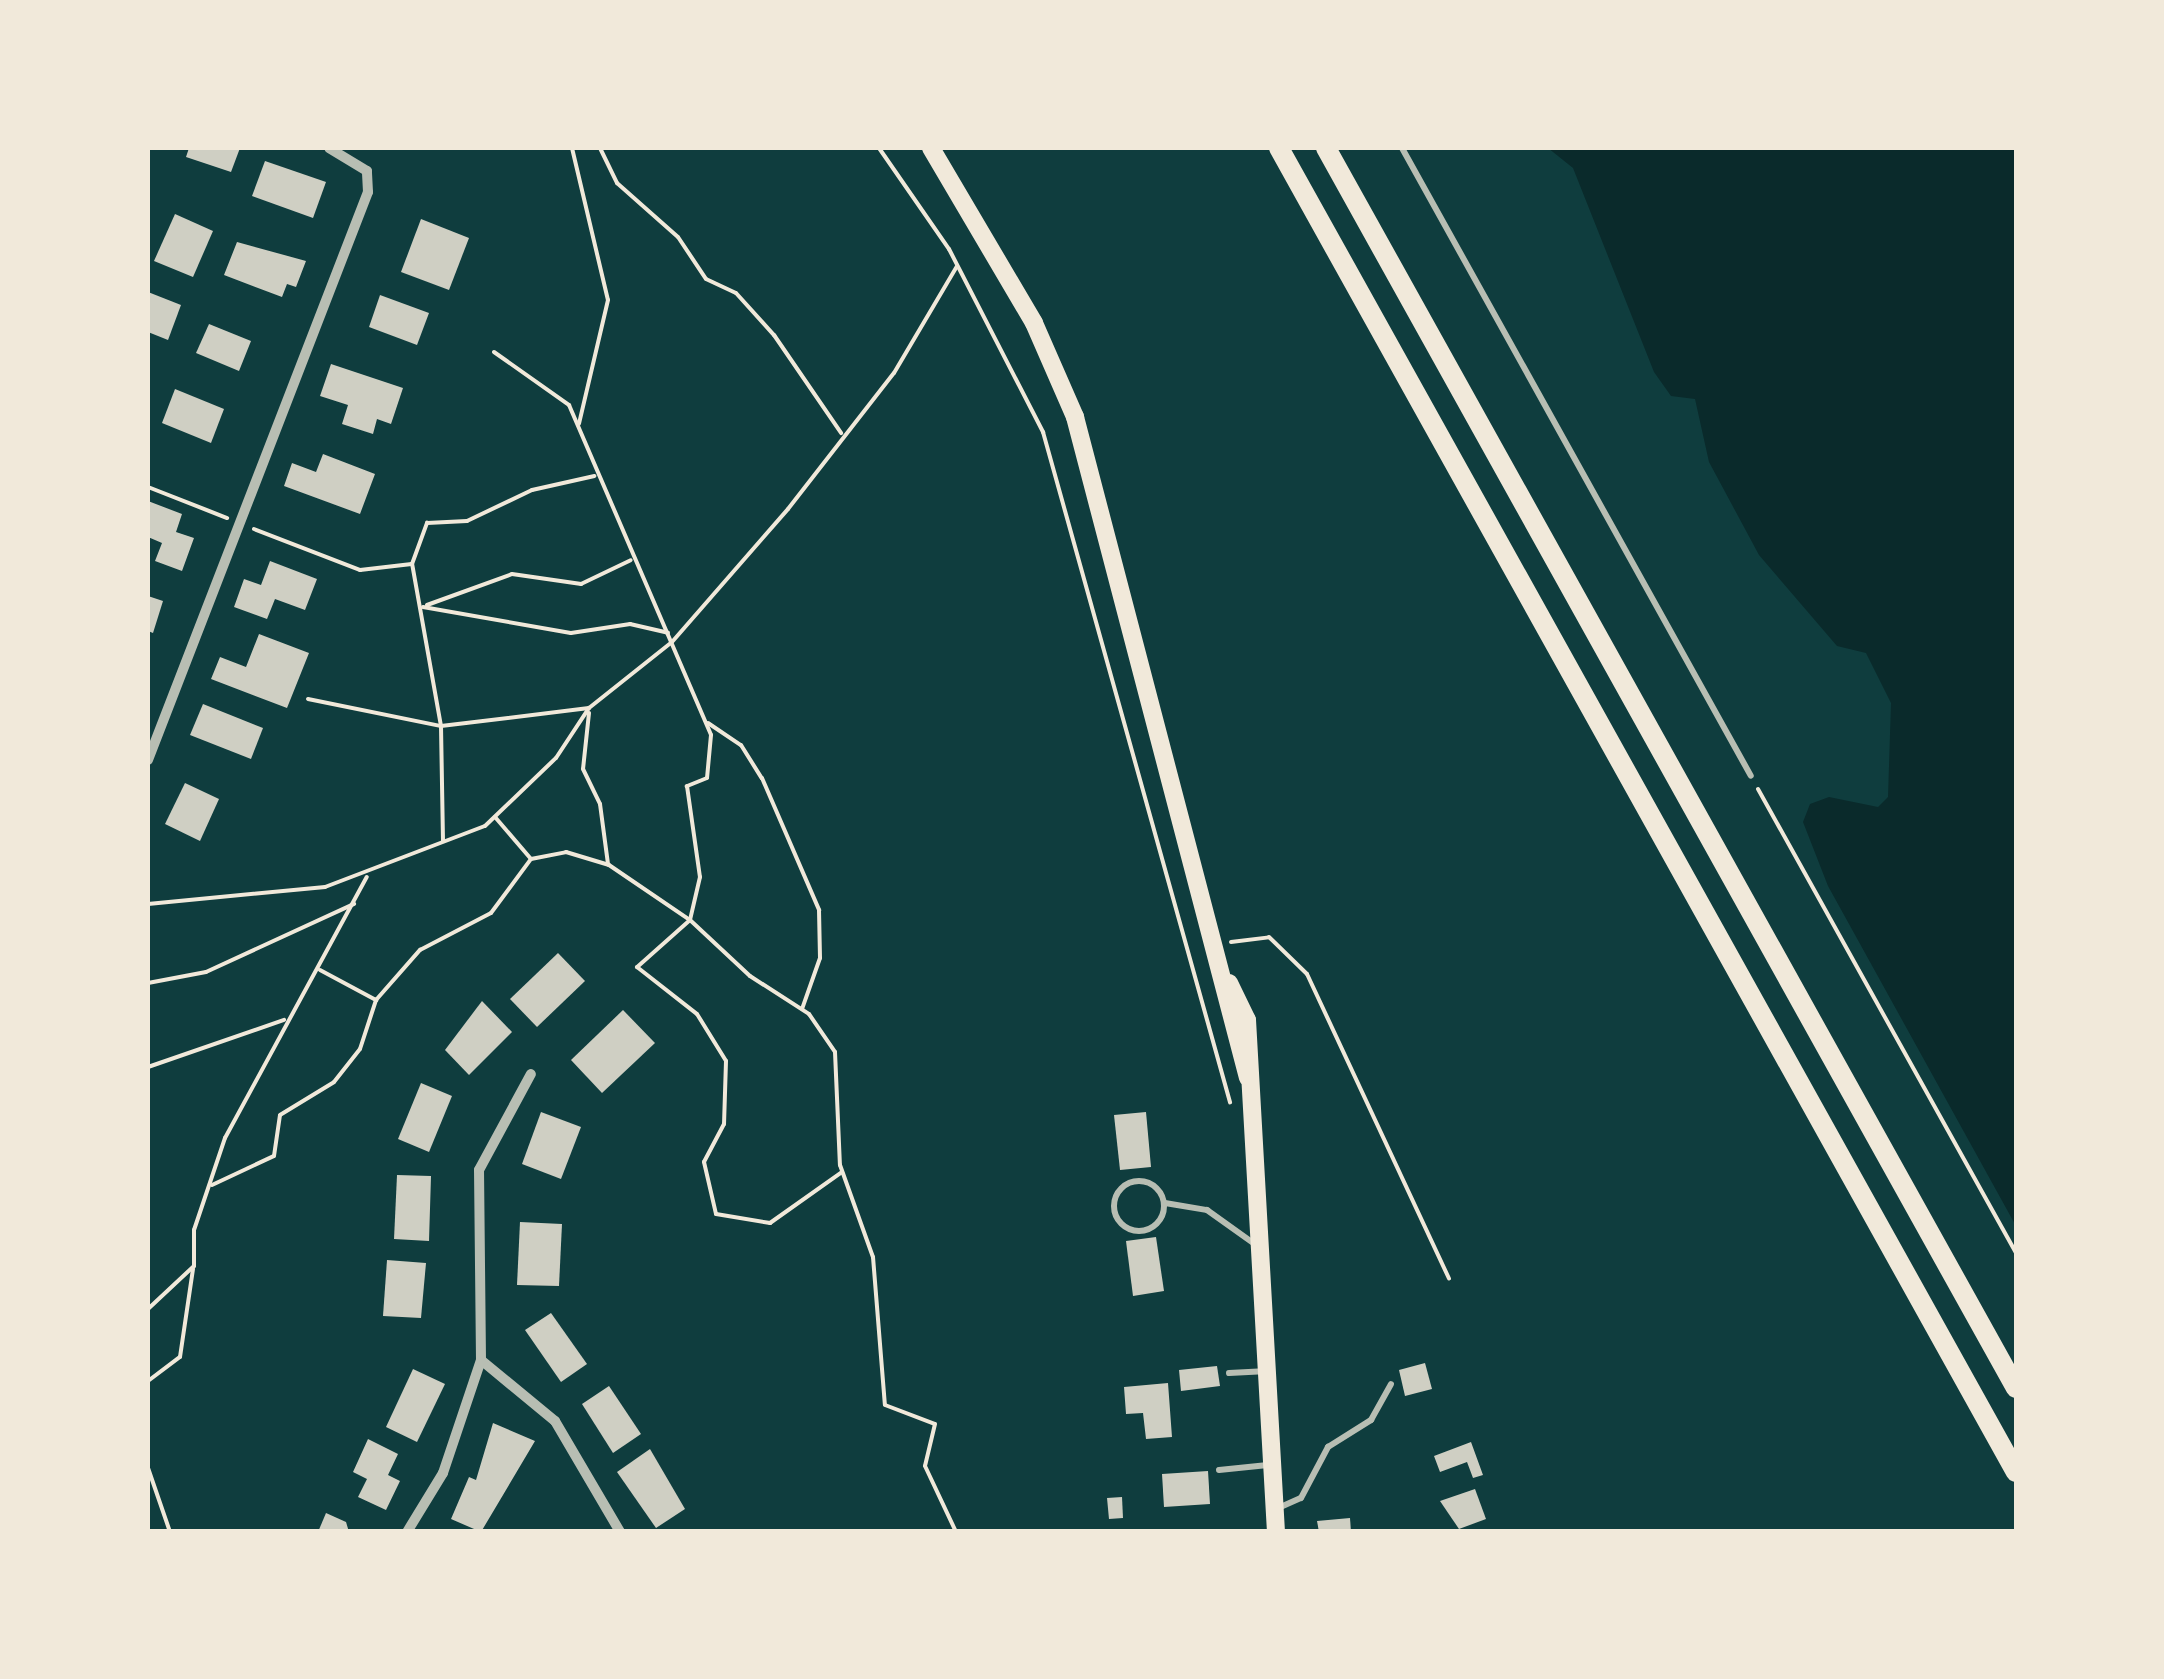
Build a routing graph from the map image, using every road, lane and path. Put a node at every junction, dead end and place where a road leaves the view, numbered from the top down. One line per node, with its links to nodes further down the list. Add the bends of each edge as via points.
1 (328, 148): 24 (street, via 367,171 368,192)
2 (572, 148): 11 (path, via 608,300)
3 (600, 148): 12 (path, via 618,183 678,237 706,279 736,293 774,334)
4 (879, 148): 9 (path)
5 (931, 148): 34 (main road, via 1034,323 1074,417)
6 (1279, 148): 60 (highway)
7 (1326, 148): 56 (highway)
8 (1402, 148): 25 (lane)
9 (958, 266): 12 (path, via 894,373); 42 (path, via 1062,489 1175,926)
10 (494, 352): 11 (path, via 540,377)
11 (579, 428): 13 (path)
12 (842, 432): 19 (path)
13 (596, 476): 14 (path); 15 (path, via 519,495 467,521 426,523)
14 (631, 560): 17 (path, via 581,584 512,574); 18 (path)
15 (412, 564): 16 (path); 17 (path)
16 (360, 570)
17 (423, 607): 18 (path, via 570,633 630,624); 23 (path)
18 (668, 633): 19 (path)
19 (672, 642): 21 (path); 22 (path)
20 (308, 699): 23 (path)
21 (589, 708): 23 (path); 26 (path, via 556,758); 29 (path, via 583,769 600,804)
22 (704, 720): 33 (path, via 708,778 687,786 700,876); 38 (path, via 741,746 762,778 819,910 820,958)
23 (440, 726): 27 (path)
24 (148, 760)
25 (1752, 776): 47 (path)
26 (495, 817): 27 (path); 28 (path)
27 (443, 841): 30 (path)
28 (532, 859): 29 (path, via 566,852); 37 (path, via 491,913 420,950)
29 (609, 865): 33 (path)
30 (368, 876): 31 (path); 32 (path)
31 (148, 904)
32 (354, 904): 35 (path); 36 (path, via 206,972)
33 (690, 920): 38 (path); 43 (path, via 637,966 697,1014 726,1061 724,1124 704,1162 716,1214 770,1223)
34 (1217, 946): 46 (main road, via 1248,1078); 49 (path, via 1270,936 1308,974)
35 (320, 970): 37 (path); 39 (path)
36 (148, 983)
37 (376, 1000): 44 (path, via 360,1049 334,1082 280,1115 274,1156)
38 (802, 1009): 43 (path, via 835,1052)
39 (284, 1020): 40 (path); 44 (path)
40 (148, 1067)
41 (531, 1074): 51 (street, via 478,1170)
42 (1227, 1082)
43 (843, 1172): 65 (path, via 873,1257 884,1405 935,1424 924,1466)
44 (212, 1185): 48 (path)
45 (1164, 1203): 45 (lane, via 1151,1184 1129,1182 1114,1213 1125,1228 1149,1230); 46 (lane, via 1206,1210)
46 (1260, 1248): 52 (main road)
47 (2016, 1253)
48 (194, 1266): 50 (path); 54 (path, via 180,1357)
49 (1449, 1278)
50 (148, 1309)
51 (481, 1360): 63 (street, via 444,1473); 64 (street, via 555,1421)
52 (1267, 1371): 53 (lane); 57 (main road)
53 (1229, 1373)
54 (148, 1382)
55 (1392, 1384): 61 (lane, via 1371,1420 1328,1448 1302,1498)
56 (2016, 1388)
57 (1272, 1465): 59 (lane); 61 (main road)
58 (148, 1468): 62 (path)
59 (1219, 1470)
60 (2016, 1472)
61 (1275, 1509): 66 (main road)
62 (170, 1532)
63 (407, 1532)
64 (620, 1532)
65 (956, 1532)
66 (1276, 1532)

